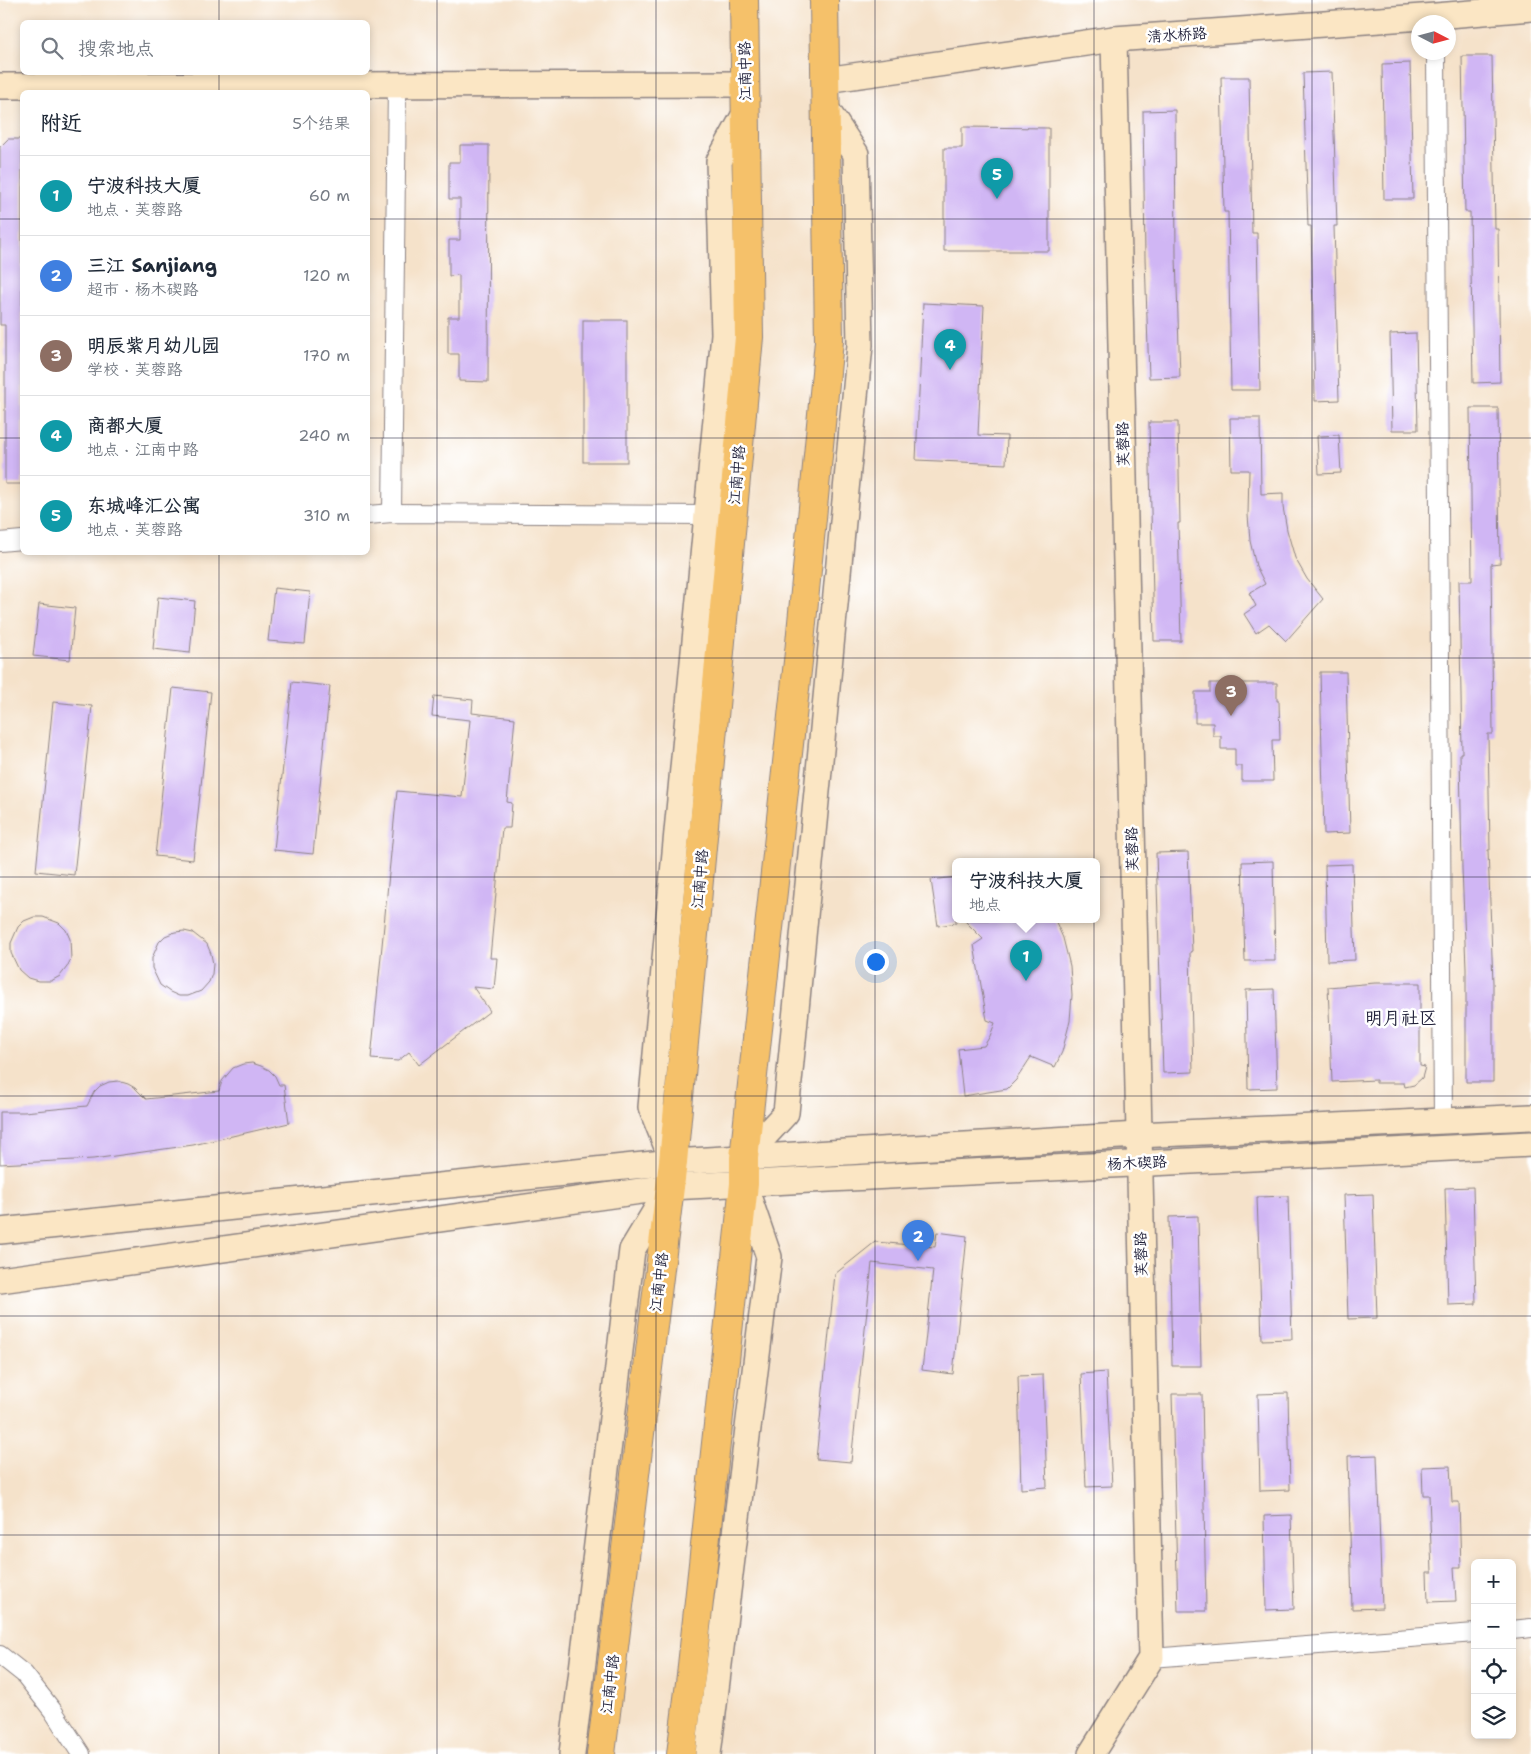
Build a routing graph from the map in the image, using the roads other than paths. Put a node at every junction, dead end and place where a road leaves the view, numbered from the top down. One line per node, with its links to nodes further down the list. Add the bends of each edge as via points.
1 (744, 0): 9 (main road, 江南中路)
2 (824, 0): 8 (main road)
3 (1531, 8): 4 (street, 清水桥路)
4 (1456, 17)
5 (1411, 21): 6 (street, 清水桥路)
6 (1114, 39): 8 (street, 清水桥路); 21 (street, 芙蓉路)
7 (1436, 60): 20 (street)
8 (825, 80): 12 (main road)
9 (745, 84): 10 (street); 13 (main road, 江南中路)
10 (397, 85): 11 (street); 14 (street)
11 (0, 86)
12 (825, 107): 24 (main road, via 829,341); 24 (street, via 856,154 860,345 786,1113)
13 (746, 112): 16 (street, via 719,161 724,334); 25 (main road, 江南中路, via 749,337)
14 (392, 513): 15 (street); 16 (street)
15 (370, 515)
16 (707, 515): 25 (street, via 651,1108)
17 (20, 540): 18 (street)
18 (0, 542)
19 (1531, 1117): 20 (street, 杨木碶路)
20 (1443, 1122): 21 (street, 杨木碶路)
21 (1138, 1135): 23 (street, 芙蓉路); 24 (street, 杨木碶路)
22 (1531, 1144): 23 (street, 杨木碶路)
23 (1138, 1163): 24 (street, 杨木碶路); 32 (street, 芙蓉路)
24 (744, 1171): 25 (street); 36 (main road); 37 (street, via 769,1257)
25 (672, 1174): 26 (street); 27 (street); 34 (street, via 632,1250); 35 (main road, 江南中路)
26 (0, 1231)
27 (0, 1280)
28 (1531, 1628): 29 (street)
29 (1516, 1630)
30 (1471, 1633): 32 (street)
31 (0, 1655): 33 (street, via 24,1674)
32 (1150, 1658): 38 (street)
33 (81, 1754)
34 (572, 1754)
35 (601, 1754)
36 (682, 1754)
37 (708, 1754)
38 (1091, 1754)

